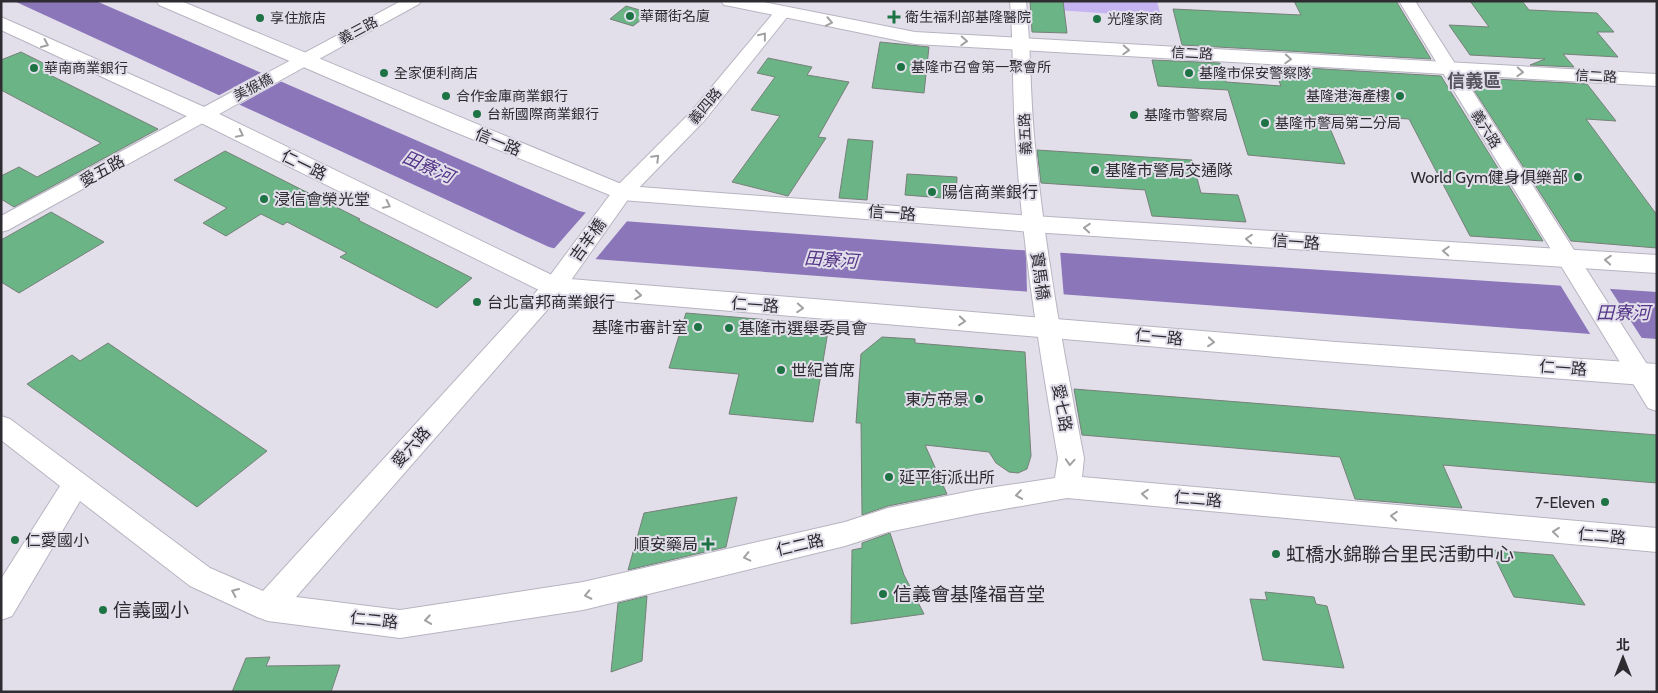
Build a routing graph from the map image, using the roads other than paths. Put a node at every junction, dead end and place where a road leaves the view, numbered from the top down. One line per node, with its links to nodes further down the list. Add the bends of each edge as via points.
1 (165, 1): 9 (street, 信一路)
2 (413, 1): 9 (street, 義三路)
3 (730, 1): 6 (street, 信二路)
4 (1018, 1): 8 (street, 義五路)
5 (1407, 1): 10 (street, 義六路)
6 (782, 13): 8 (street, 信二路, one-way to 8, via 907,37); 13 (street, 義四路, one-way to 6, via 697,117)
7 (1, 23): 12 (street, 仁一路, one-way to 12)
8 (1022, 44): 10 (street, 信二路, one-way to 10); 14 (street, 義五路, via 1025,145)
9 (304, 59): 12 (street, 美猴橋); 13 (street, 信一路)
10 (1448, 68): 11 (street, 信二路, one-way to 11); 16 (street, 義六路)
11 (1657, 80)
12 (203, 115): 15 (street, 愛五路); 18 (street, 仁一路, one-way to 18)
13 (622, 193): 14 (street, 信一路); 18 (street, 吉羊橋)
14 (1033, 224): 16 (street, 信一路, one-way to 14); 19 (street, 寶馬橋)
15 (1, 225)
16 (1565, 257): 17 (street, 信一路, one-way to 16); 20 (street, 義六路)
17 (1657, 264)
18 (554, 287): 19 (street, 仁一路, one-way to 19); 27 (street, 愛六路)
19 (1047, 328): 20 (street, 仁一路, one-way to 20); 24 (street, 愛七路, one-way to 24, via 1071,458)
20 (1648, 374): 21 (street, 義六路)
21 (1657, 401)
22 (1, 426): 23 (street, 仁二路)
23 (76, 483): 26 (street); 27 (street, 仁二路, one-way to 23, via 200,577)
24 (1067, 487): 25 (street, 仁二路, one-way to 24); 27 (street, 仁二路, one-way to 27, via 888,520 845,534 583,596 410,622 384,622)
25 (1657, 540)
26 (1, 606)
27 (268, 607)

